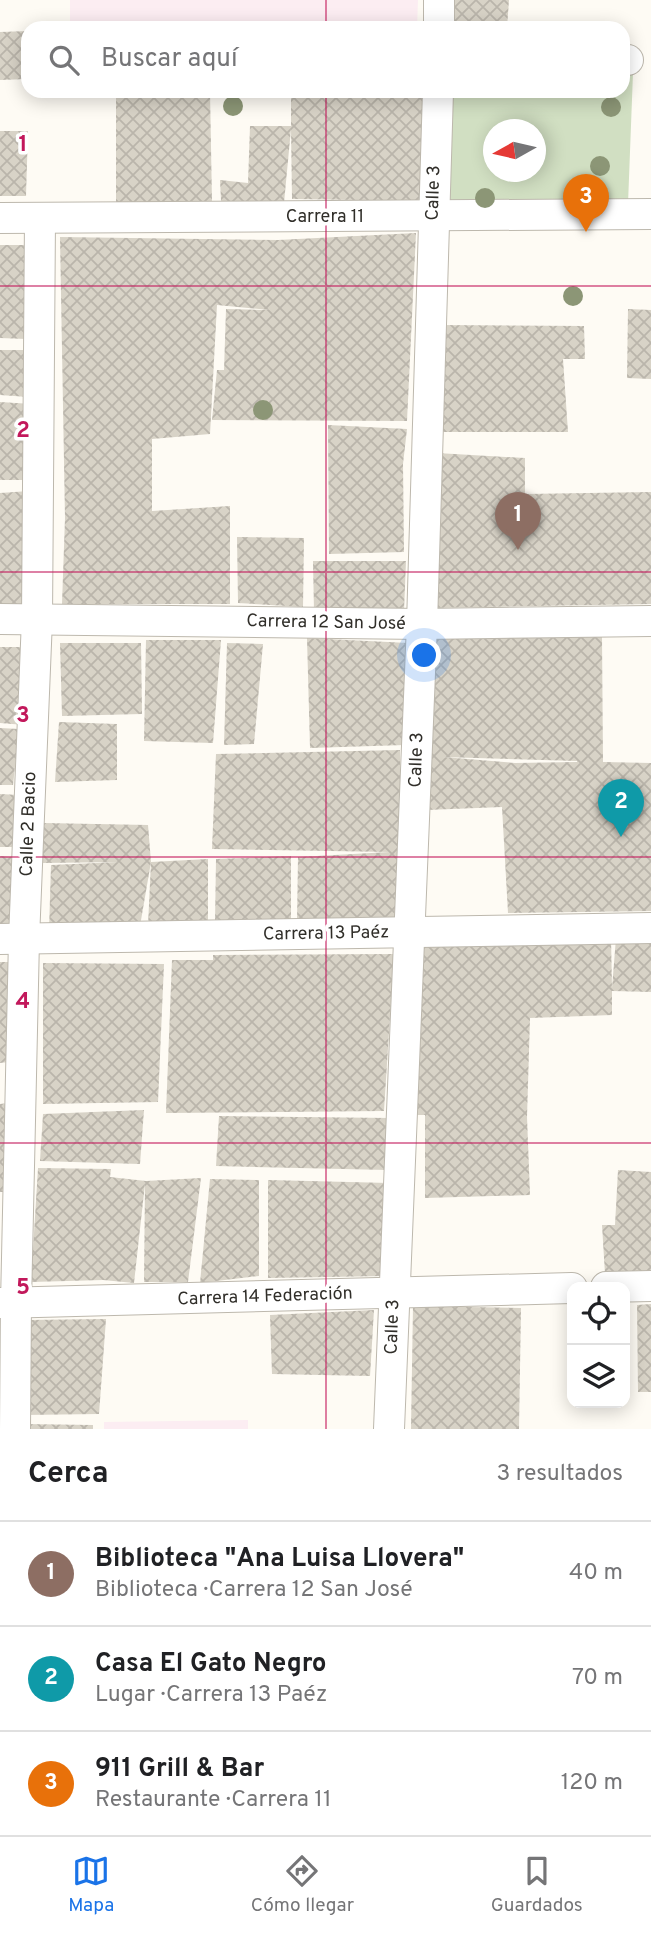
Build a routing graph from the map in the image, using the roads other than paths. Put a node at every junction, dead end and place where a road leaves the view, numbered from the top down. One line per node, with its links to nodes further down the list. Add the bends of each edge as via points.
1 (439, 0): 2 (street)
2 (439, 21)
3 (438, 98): 5 (street, Calle 3)
4 (651, 214): 5 (street, Carrera 11)
5 (433, 216): 7 (street, Carrera 11); 11 (street, Calle 3)
6 (0, 218): 7 (street, Carrera 11)
7 (40, 219): 9 (street, Calle 2 Bacio)
8 (0, 619): 9 (street, Carrera 12 San José)
9 (37, 619): 11 (street, Carrera 12 San José); 14 (street, Calle 2 Bacio)
10 (651, 621): 11 (street, Carrera 12 San José)
11 (422, 624): 13 (street, Calle 3)
12 (651, 928): 13 (street, Carrera 13 Paéz)
13 (411, 933): 14 (street, Carrera 13 Paéz); 18 (street, Calle 3)
14 (12, 939): 19 (street, Calle 2 Bacio)
15 (630, 1286): 16 (street)
16 (651, 1286)
17 (567, 1288): 18 (street, Carrera 14 Federación)
18 (394, 1293): 19 (street, Carrera 14 Federación); 21 (street, Calle 3)
19 (8, 1303): 20 (street, Calle 2 Bacio)
20 (15, 1429)
21 (389, 1429)

